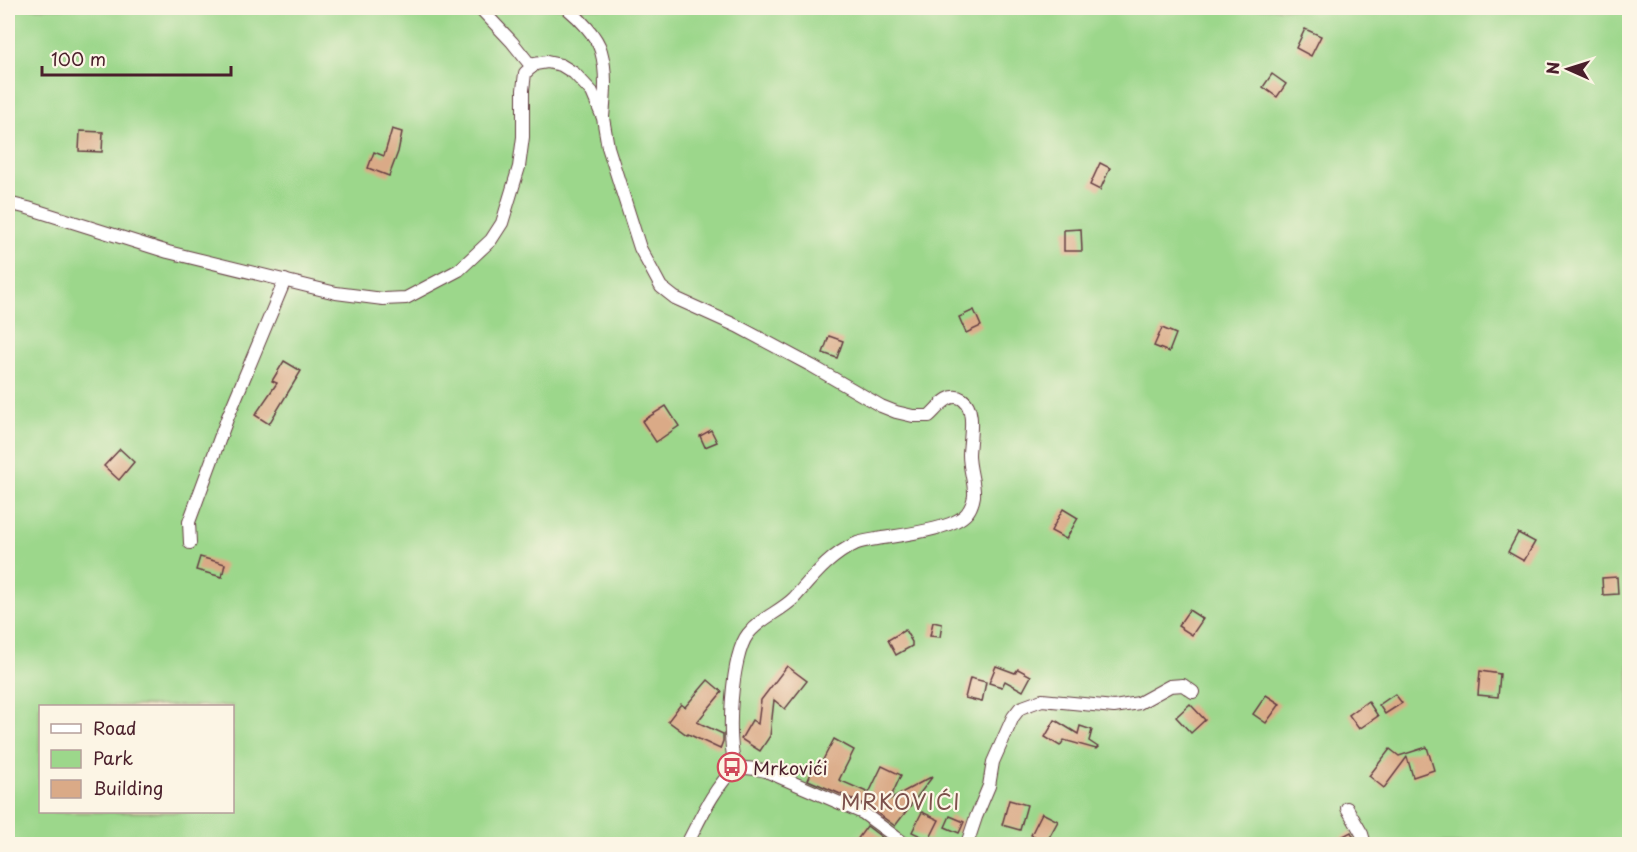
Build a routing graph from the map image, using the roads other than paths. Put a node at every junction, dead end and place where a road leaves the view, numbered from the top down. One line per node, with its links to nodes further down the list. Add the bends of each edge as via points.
1 (480, 8): 3 (street)
2 (567, 8): 4 (street, via 584,23 601,50 606,92)
3 (532, 67): 4 (street, via 547,62 561,64 574,73 592,92); 6 (street, via 525,73 519,167 502,223 491,240 459,270 406,298 383,299)
4 (603, 118): 9 (street, via 608,147 640,248 662,287 675,298 737,326 896,412 928,416 948,398 957,397 969,406 974,495 967,513 944,526 857,543 837,553 790,602 747,635 737,657 734,683)
5 (8, 203): 6 (street, via 168,252)
6 (285, 280): 7 (street, via 189,522)
7 (190, 543)
8 (1193, 692): 13 (street, via 1183,685 1170,686 1139,704 1114,707 1042,700 1020,708 993,762 989,786)
9 (736, 767): 11 (street, via 715,792); 12 (street, via 766,771 863,813)
10 (1347, 808): 14 (street)
11 (687, 844)
12 (905, 844)
13 (967, 844)
14 (1365, 844)

